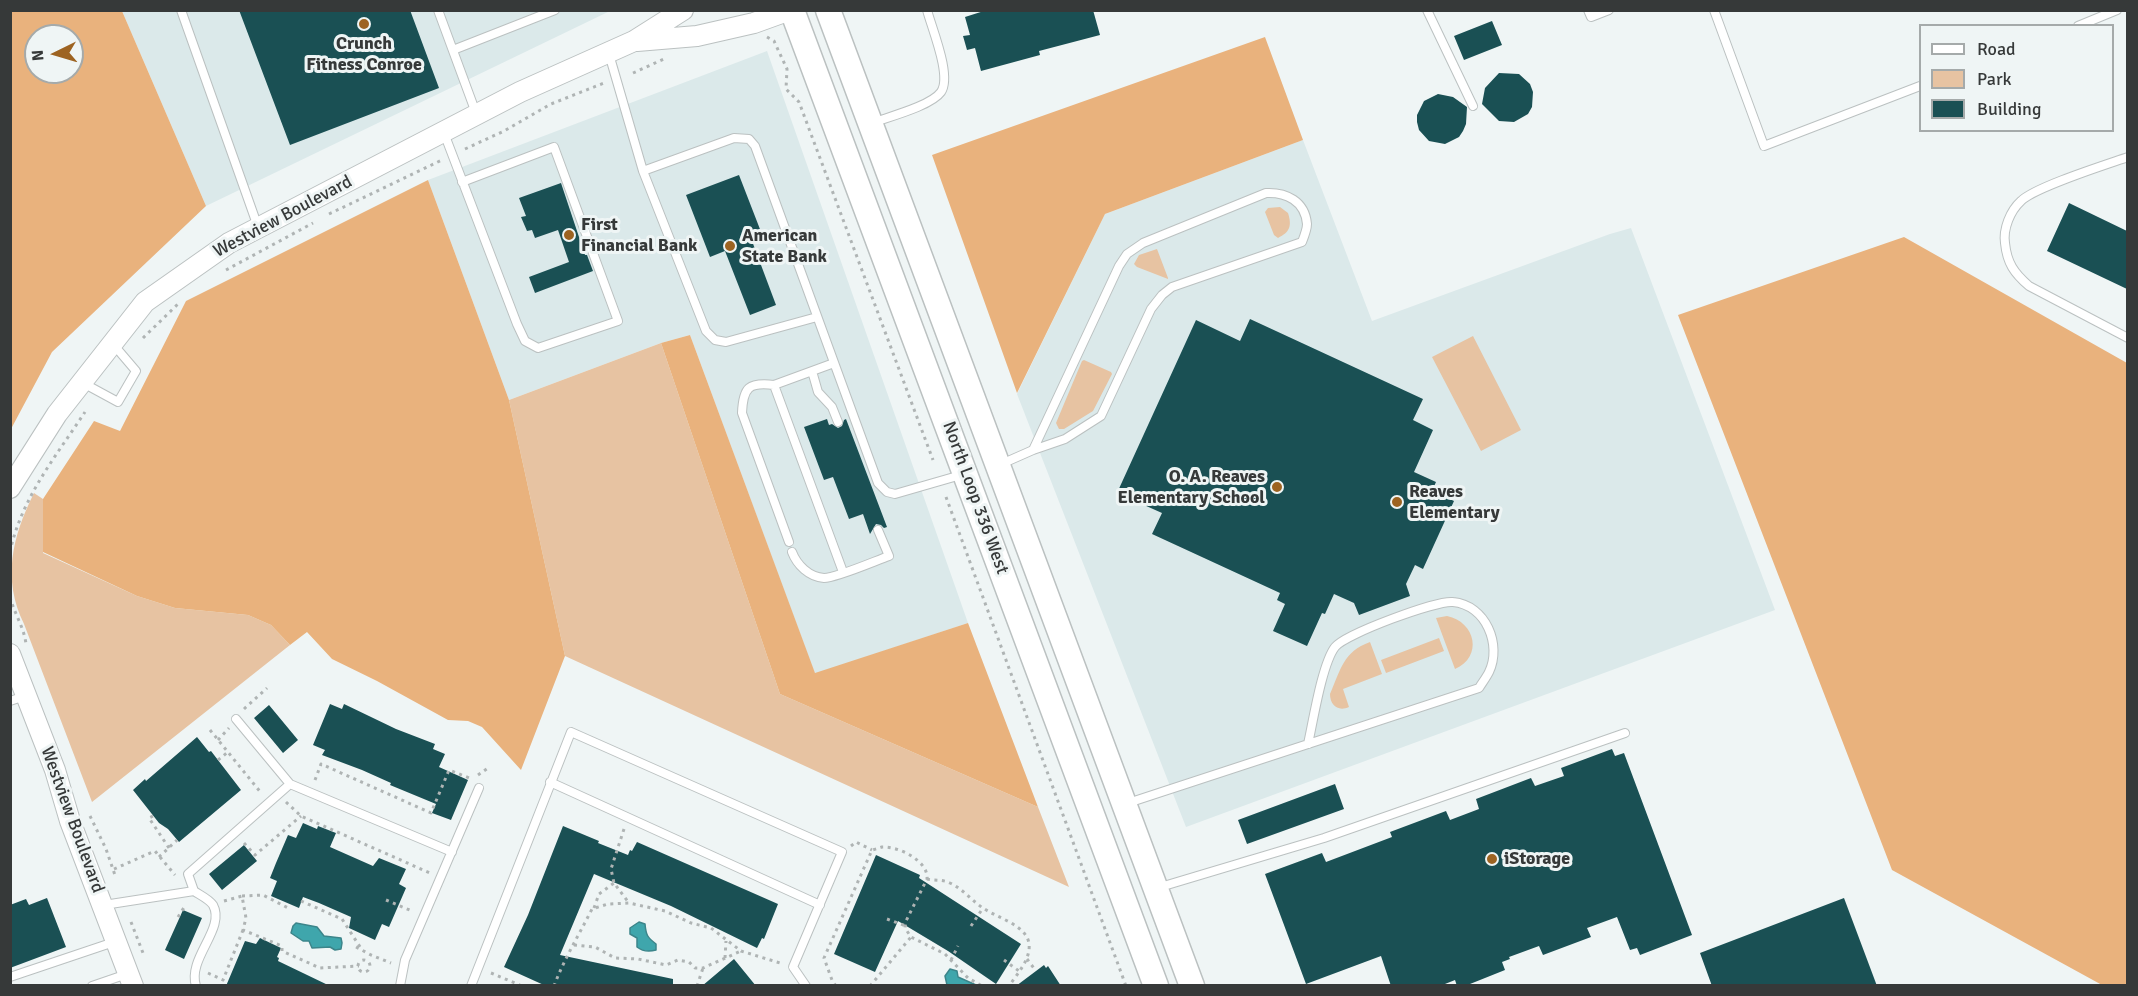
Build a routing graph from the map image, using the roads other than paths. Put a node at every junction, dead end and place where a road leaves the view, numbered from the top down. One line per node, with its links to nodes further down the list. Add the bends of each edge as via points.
1 (181, 10): 25 (lane)
2 (438, 10): 15 (lane)
3 (555, 10): 15 (lane)
4 (683, 10): 14 (street, Westview Boulevard)
5 (791, 10): 14 (street, Westview Boulevard, via 697,36); 36 (main road, North Loop 336 West)
6 (828, 10): 20 (main road, North Loop 336 West)
7 (927, 10): 20 (lane, via 944,73 940,94)
8 (1427, 10): 18 (lane)
9 (1588, 10): 10 (lane, via 1591,17)
10 (1608, 10)
11 (1714, 10): 17 (lane, via 1764,146)
12 (2117, 10): 13 (lane)
13 (2083, 24)
14 (634, 41): 16 (street, Westview Boulevard)
15 (453, 50): 19 (lane)
16 (608, 52): 19 (street, Westview Boulevard); 23 (lane)
17 (1919, 86)
18 (1473, 106)
19 (477, 114): 21 (street, Westview Boulevard)
20 (871, 124): 35 (main road, North Loop 336 West)
21 (444, 133): 24 (lane); 25 (street, Westview Boulevard)
22 (2127, 157): 27 (lane, via 2021,200 2004,238 2015,275)
23 (643, 171): 26 (lane, via 706,331 715,340 726,342); 26 (lane, via 734,138 749,139 755,146)
24 (462, 182): 24 (lane, via 525,341 538,348 618,321 554,147)
25 (259, 228): 28 (street, Westview Boulevard, via 229,243 145,302)
26 (817, 317): 29 (lane)
27 (2127, 338)
28 (113, 343): 31 (street, Westview Boulevard); 31 (lane, via 136,371 117,402)
29 (834, 363): 30 (lane); 36 (lane, via 878,483 887,492 901,493)
30 (812, 371): 32 (lane); 33 (lane, via 818,392 832,407)
31 (82, 382): 37 (street, Westview Boulevard)
32 (774, 386): 39 (lane, via 758,383 748,389 742,399 742,413); 41 (lane)
33 (838, 422)
34 (1034, 450): 34 (lane, via 1065,439 1101,416 1151,309 1172,287 1302,242 1307,225 1296,200 1279,192 1266,194 1143,243 1127,254); 35 (lane)
35 (998, 466): 36 (main road); 50 (main road, North Loop 336 West)
36 (966, 473): 64 (main road, North Loop 336 West)
37 (10, 488)
38 (878, 530): 41 (lane, via 889,556)
39 (789, 542)
40 (792, 552): 41 (lane, via 795,561 809,573 825,578)
41 (843, 572)
42 (10, 654): 43 (street, Westview Boulevard)
43 (18, 698): 54 (street, Westview Boulevard)
44 (236, 719): 48 (lane)
45 (1625, 733): 52 (lane, via 1324,838)
46 (1308, 744): 46 (lane, via 1479,688 1490,671 1494,649 1489,627 1477,611 1454,602 1436,603 1350,635 1335,647 1326,668); 50 (lane)
47 (550, 782): 55 (lane); 55 (lane, via 572,732 842,852); 62 (lane)
48 (290, 784): 51 (lane); 53 (lane, via 188,874)
49 (479, 788): 51 (lane)
50 (1124, 805): 52 (main road, North Loop 336 West)
51 (452, 852): 61 (lane)
52 (1156, 888): 65 (main road, North Loop 336 West)
53 (194, 891): 54 (lane); 60 (lane, via 212,903 215,912 213,926 196,963)
54 (102, 905): 56 (street, Westview Boulevard)
55 (820, 905): 63 (lane, via 792,967)
56 (116, 941): 57 (lane); 58 (street, Westview Boulevard)
57 (10, 977)
58 (130, 979): 59 (lane)
59 (92, 986)
60 (196, 986)
61 (400, 986)
62 (471, 986)
63 (806, 986)
64 (1156, 986)
65 (1192, 986)

